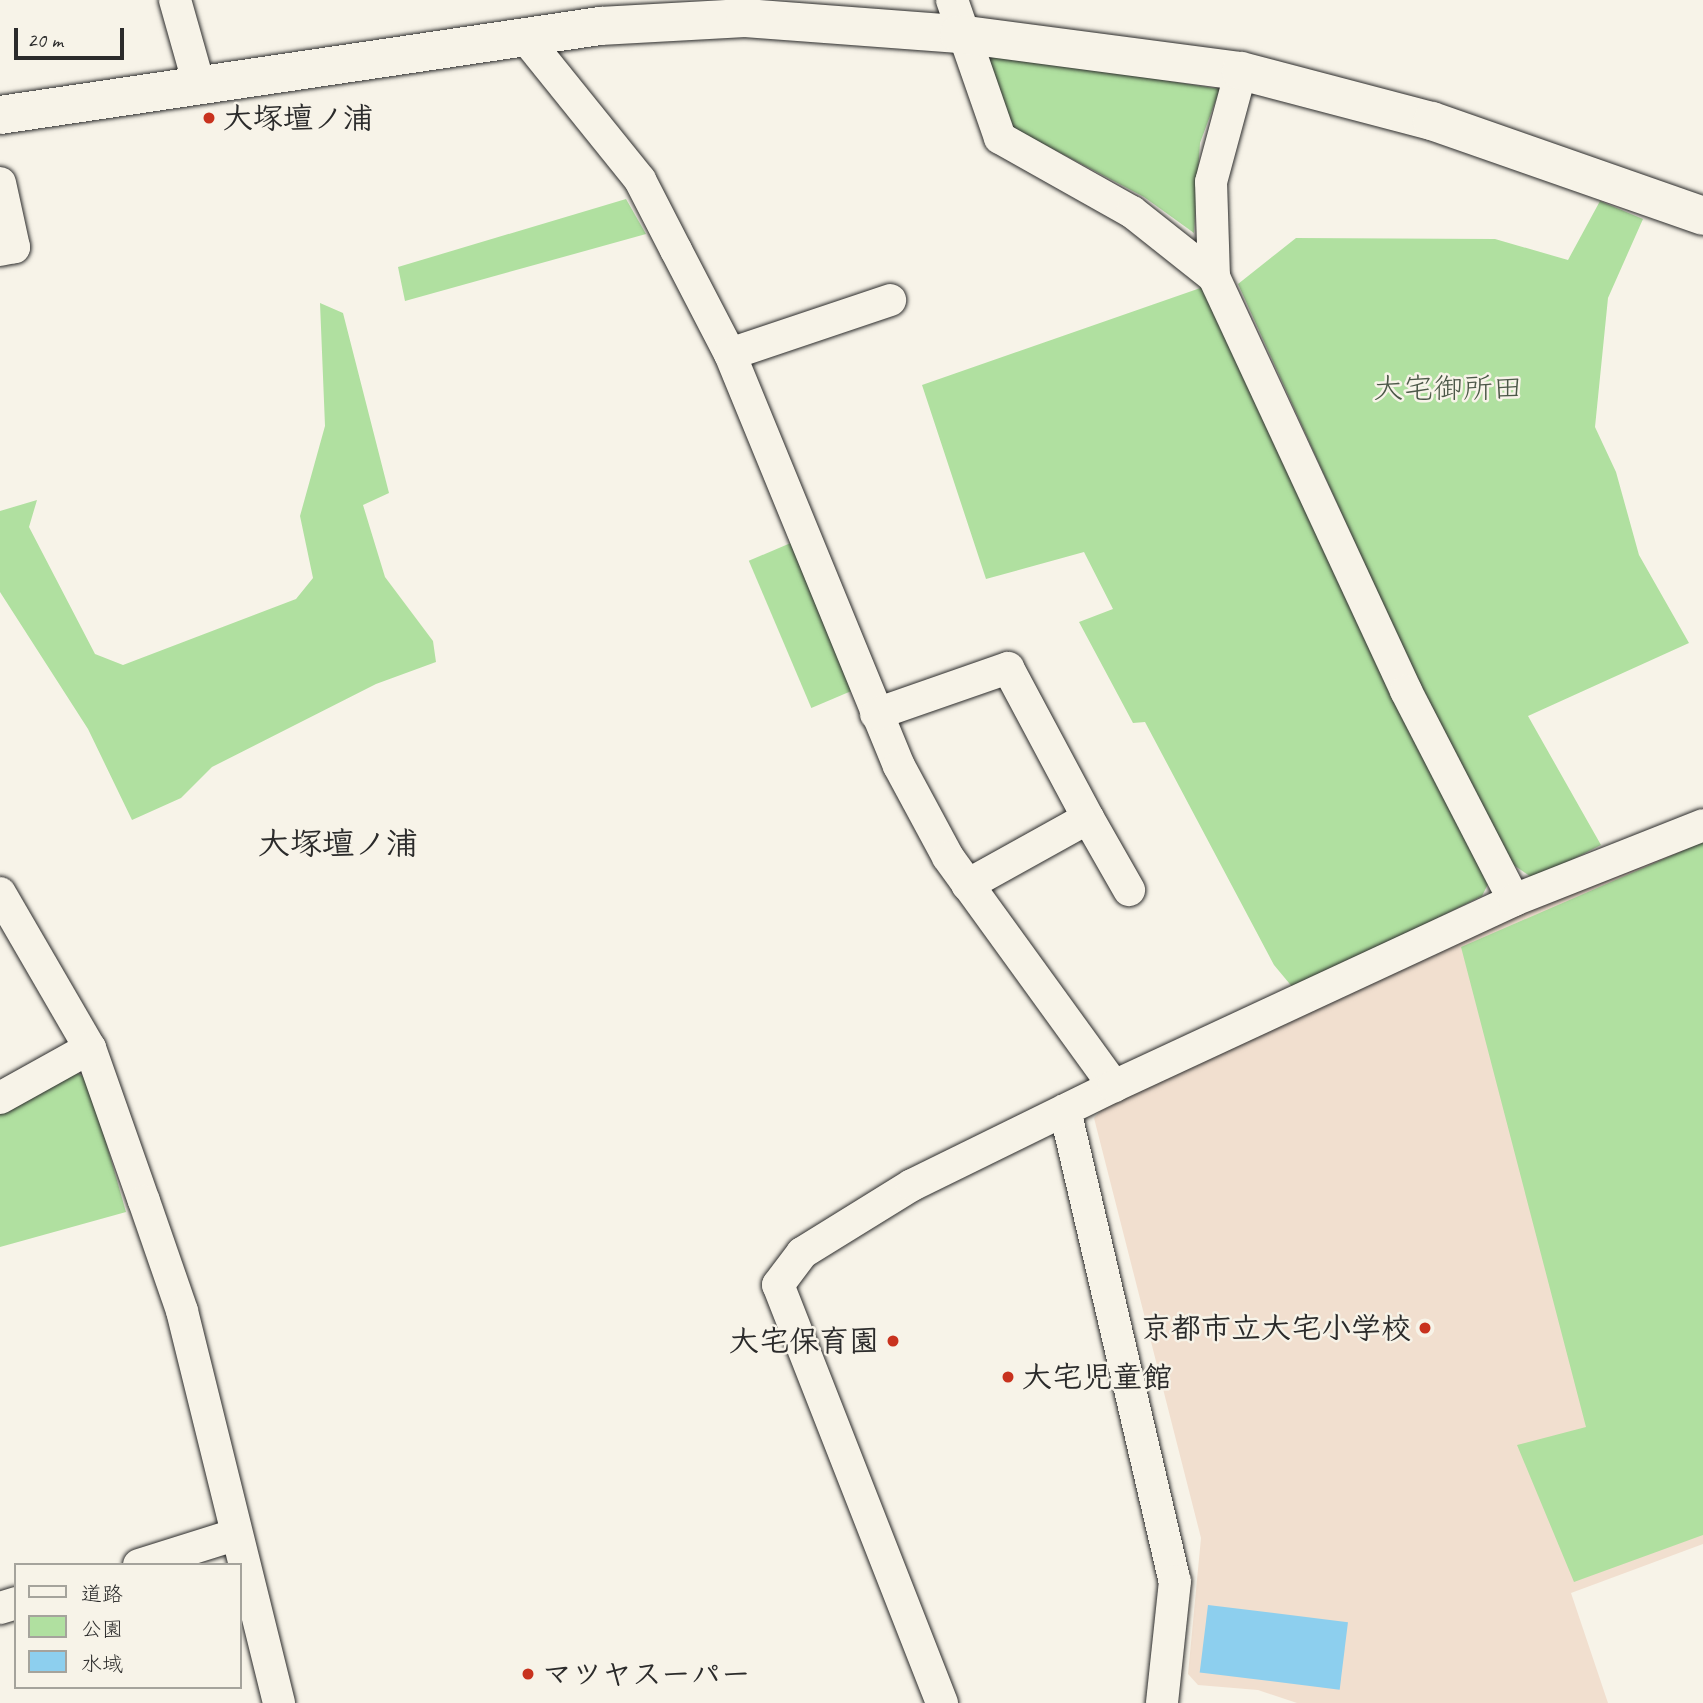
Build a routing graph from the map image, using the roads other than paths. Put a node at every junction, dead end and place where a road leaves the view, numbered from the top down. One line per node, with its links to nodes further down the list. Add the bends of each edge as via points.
1 (176, 0): 5 (street)
2 (956, 17): 3 (street, via 745,18); 4 (street); 10 (street, via 1000,138 1132,212)
3 (524, 36): 5 (street); 12 (street, via 640,180)
4 (1241, 71): 8 (street, via 1433,121); 10 (street, via 1211,182)
5 (199, 85): 6 (street)
6 (0, 115)
7 (0, 183): 9 (street, via 14,247)
8 (1703, 216)
9 (0, 250)
10 (1214, 276): 19 (street, via 1406,691)
11 (890, 300): 12 (street)
12 (730, 354): 13 (street)
13 (876, 714): 14 (street, via 1008,668); 16 (street)
14 (1088, 818): 16 (street); 17 (street)
15 (1703, 825): 19 (street)
16 (967, 885): 21 (street)
17 (1129, 890)
18 (0, 893): 20 (street)
19 (1514, 900): 21 (street)
20 (90, 1048): 22 (street); 24 (street, via 181,1311)
21 (1114, 1086): 23 (street)
22 (0, 1098)
23 (1065, 1110): 29 (street, via 901,1192 802,1253 778,1285); 30 (street, via 1175,1581)
24 (234, 1535): 25 (street); 26 (street)
25 (145, 1563)
26 (240, 1563)
27 (242, 1572): 28 (street)
28 (270, 1700)
29 (942, 1703)
30 (1162, 1703)

